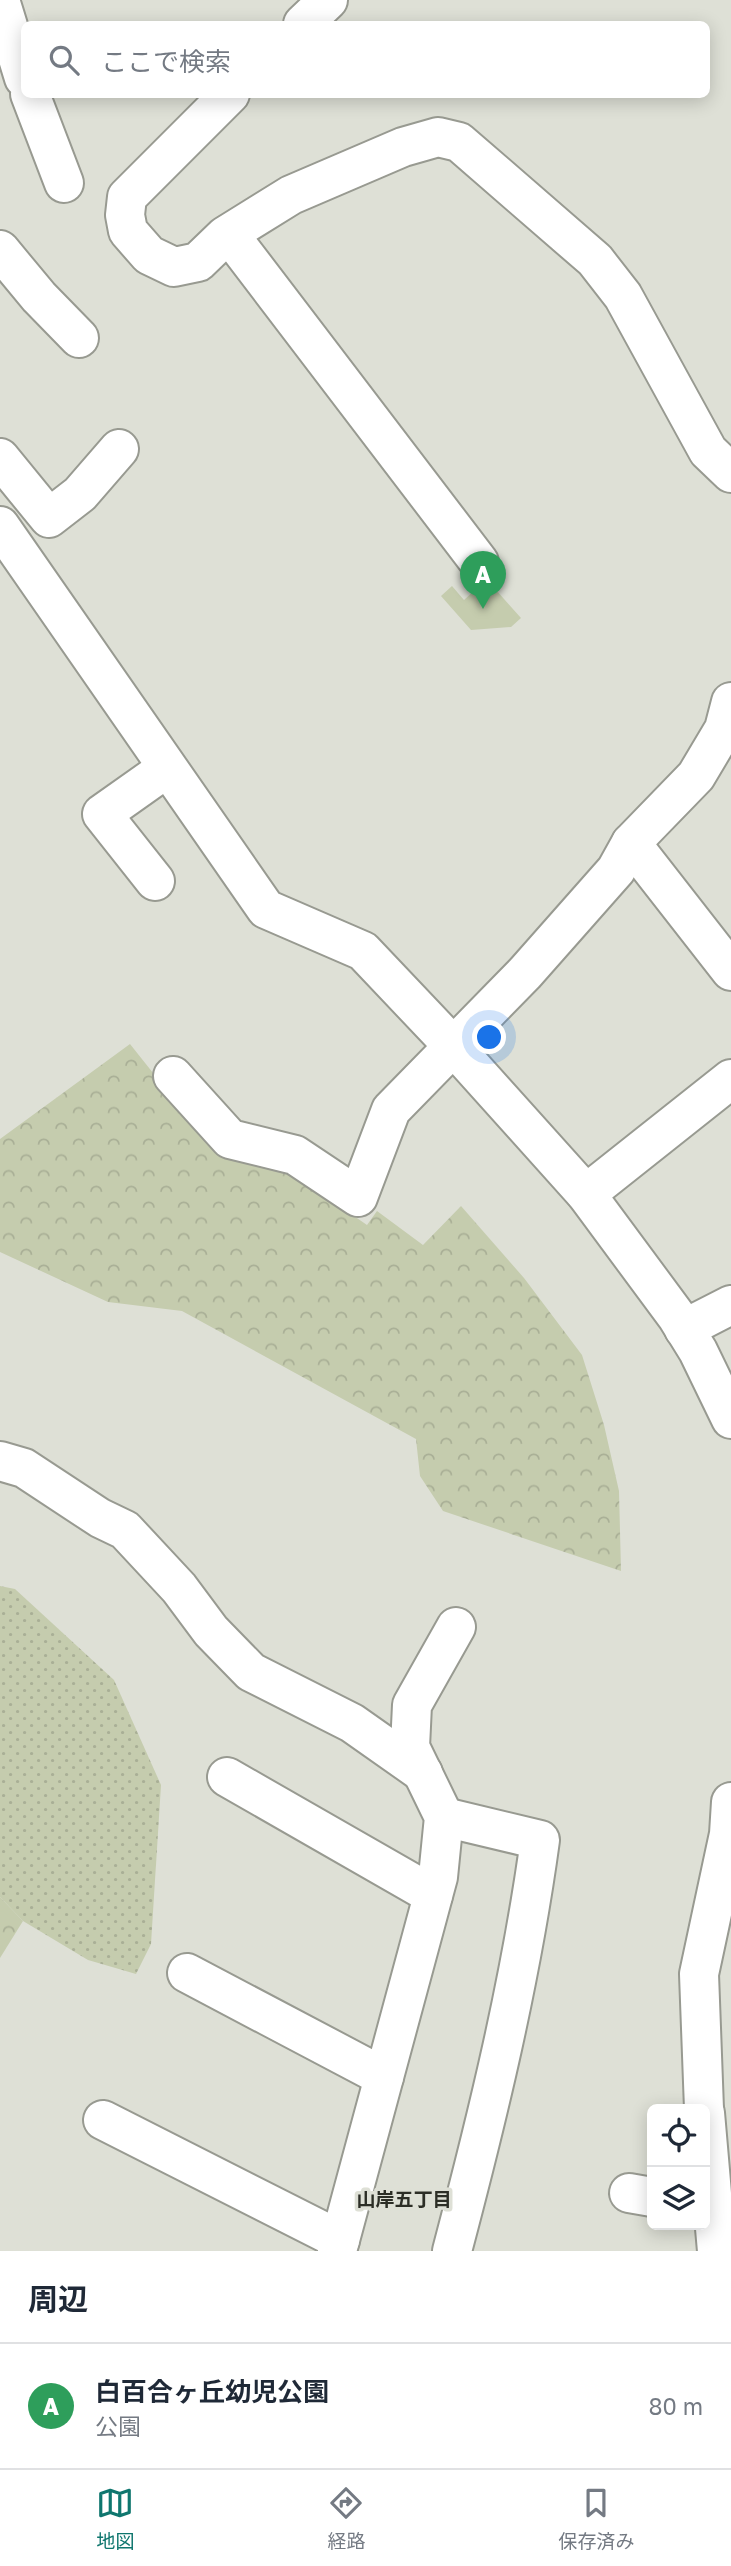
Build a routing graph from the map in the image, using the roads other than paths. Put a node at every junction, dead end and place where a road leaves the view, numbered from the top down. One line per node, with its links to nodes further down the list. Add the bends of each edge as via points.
1 (1, 0): 4 (street)
2 (328, 0): 3 (street)
3 (306, 21)
4 (21, 68)
5 (32, 98): 7 (street)
6 (226, 98): 8 (street, via 127,197 124,215 128,231 149,255 174,267 198,262)
7 (64, 183)
8 (229, 234): 13 (street, via 291,195 403,147 438,137 459,142 595,260 624,296 708,451); 15 (street)
9 (0, 250): 10 (street)
10 (79, 338)
11 (119, 449): 12 (street, via 80,494 49,518)
12 (0, 458)
13 (731, 473)
14 (0, 526): 17 (street)
15 (479, 562)
16 (729, 717): 18 (street, via 696,776)
17 (167, 768): 19 (street, via 102,814); 21 (street, via 266,909 363,951)
18 (631, 843): 20 (street); 21 (street, via 616,870)
19 (155, 881)
20 (731, 971)
21 (454, 1047): 22 (street, via 391,1110 358,1197 295,1155 230,1139); 24 (street)
22 (173, 1076)
23 (731, 1079): 24 (street)
24 (586, 1194): 26 (street)
25 (731, 1305): 26 (street)
26 (684, 1329): 27 (street)
27 (731, 1419)
28 (0, 1461): 30 (street, via 24,1468 125,1530 251,1672 352,1723)
29 (456, 1627): 30 (street, via 412,1705 410,1746)
30 (423, 1773): 33 (street)
31 (227, 1777): 34 (street)
32 (731, 1802): 37 (street, via 729,1834 699,1974)
33 (444, 1817): 34 (street); 41 (street, via 540,1840 526,1941)
34 (433, 1895): 36 (street)
35 (187, 1973): 36 (street)
36 (384, 2077): 40 (street)
37 (705, 2104)
38 (103, 2120): 40 (street)
39 (710, 2218): 42 (street)
40 (338, 2246)
41 (453, 2251)
42 (717, 2251)

